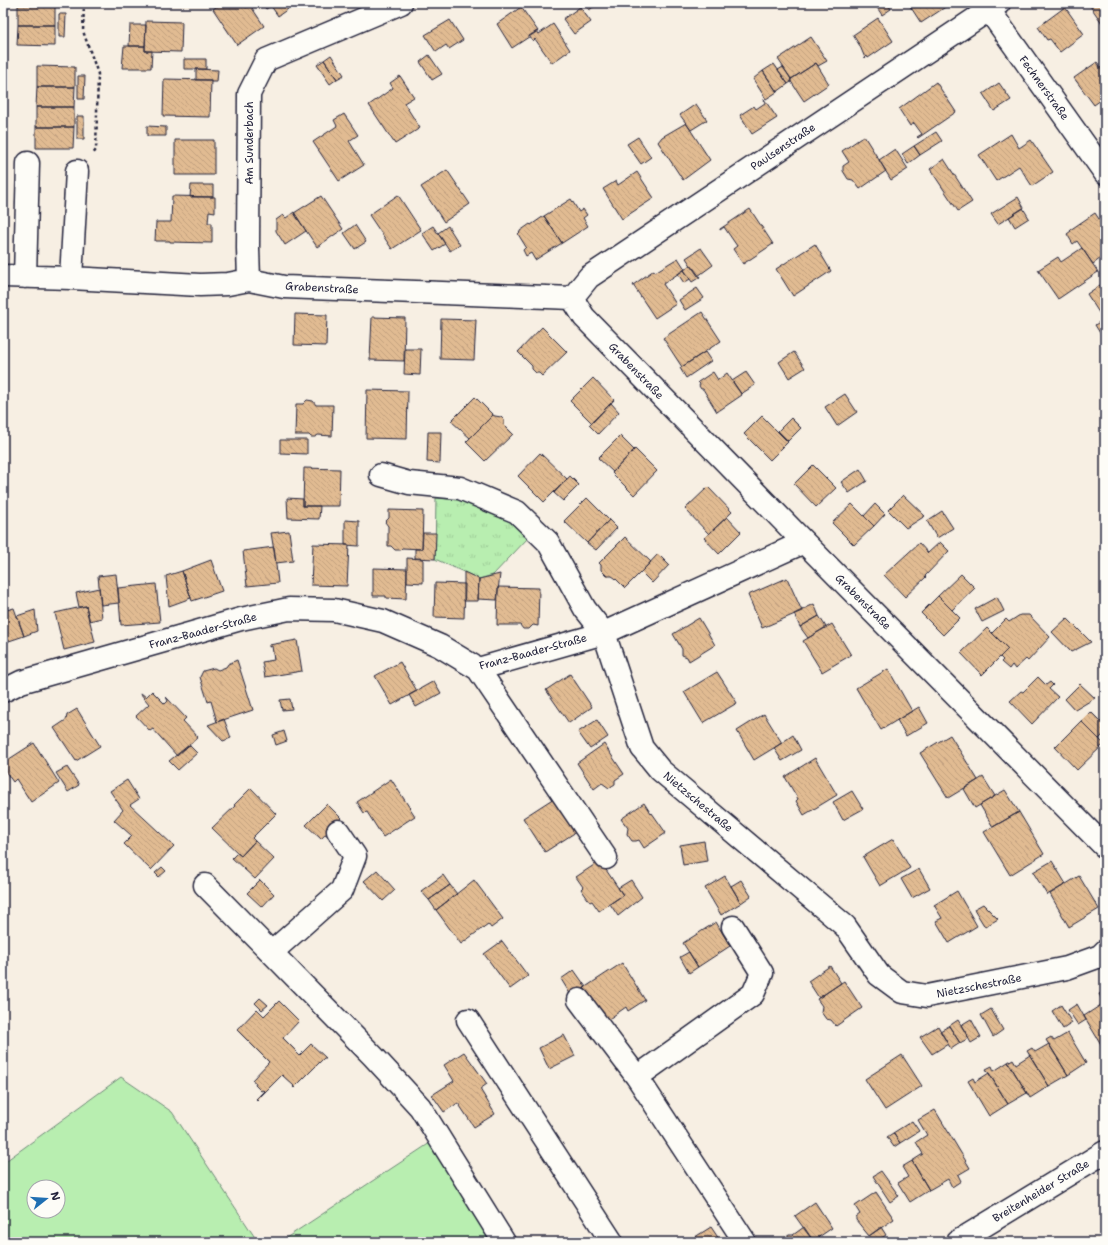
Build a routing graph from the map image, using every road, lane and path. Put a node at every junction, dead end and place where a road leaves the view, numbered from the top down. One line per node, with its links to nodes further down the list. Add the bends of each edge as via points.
1 (84, 3): 5 (path, via 83,31 98,74 96,150)
2 (401, 3): 10 (street, Am Sunderbach, via 266,60 250,94)
3 (990, 5): 6 (street, Fechnerstraße); 11 (street, Paulsenstraße, via 588,277)
4 (28, 162): 8 (street)
5 (77, 172): 9 (street)
6 (1105, 172)
7 (3, 276): 8 (street, Grabenstraße)
8 (25, 277): 9 (street, Grabenstraße)
9 (71, 278): 10 (street, Grabenstraße, via 200,285)
10 (249, 280): 11 (street, Grabenstraße, via 284,287)
11 (572, 298): 13 (street, Grabenstraße, via 584,317)
12 (381, 475): 14 (street, Nietzschestraße, via 409,483 460,488 517,512 548,542 585,609)
13 (804, 542): 14 (street, Franz-Baader-Straße); 18 (street, Grabenstraße)
14 (604, 633): 15 (street, Franz-Baader-Straße); 22 (street, Nietzschestraße, via 642,748 660,770 845,926 878,975 902,992 927,996 974,987 1067,968 1100,956)
15 (478, 669): 16 (street, Franz-Baader-Straße, via 440,646 383,621 334,610 289,609 241,619 21,682); 19 (street)
16 (3, 690)
17 (338, 831): 23 (street, via 355,856 342,890)
18 (1105, 847)
19 (606, 858)
20 (205, 885): 23 (street)
21 (733, 927): 26 (street, via 762,973 753,994)
22 (1105, 951)
23 (272, 952): 28 (street, via 420,1107)
24 (579, 1000): 26 (street)
25 (468, 1020): 29 (street)
26 (637, 1077): 30 (street)
27 (1104, 1154): 31 (street, Breitenheider Straße)
28 (504, 1242)
29 (612, 1242)
30 (745, 1242)
31 (957, 1242)

